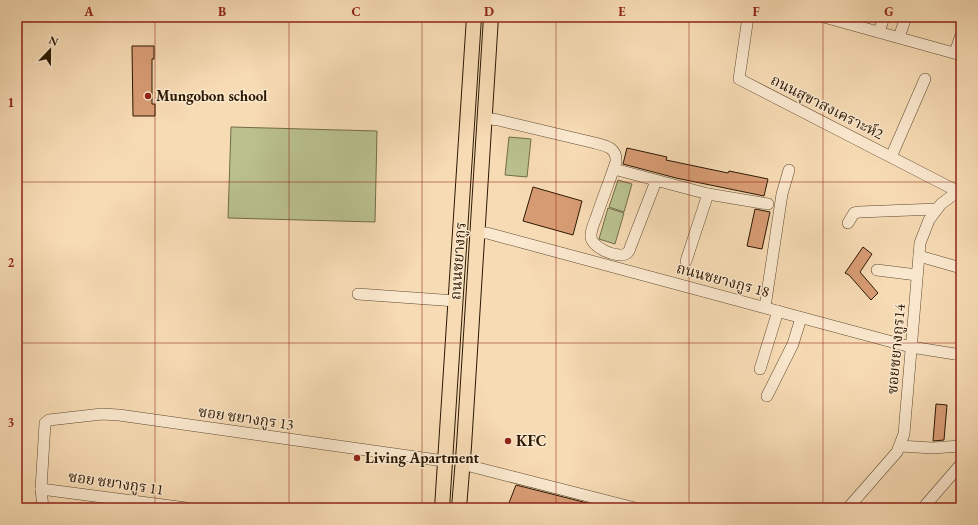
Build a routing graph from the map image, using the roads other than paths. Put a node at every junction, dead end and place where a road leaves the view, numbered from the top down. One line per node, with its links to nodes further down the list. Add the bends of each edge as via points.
1 (474, 17): 11 (main road, ถนนชยางกูร)
2 (491, 17): 12 (main road, ถนนชยางกูร)
3 (748, 17): 15 (street, ถนนสุขาสงเคราะห์2, via 739,79)
4 (824, 17): 7 (street)
5 (884, 17): 7 (street)
6 (906, 17): 9 (street)
7 (879, 32): 9 (street)
8 (961, 35): 10 (street)
9 (899, 37): 10 (street)
10 (958, 54)
11 (470, 76): 12 (main road); 31 (main road, ถนนชยางกูร)
12 (487, 77): 14 (main road, ถนนชยางกูร)
13 (924, 79): 15 (street)
14 (485, 118): 16 (street, via 607,146 616,155); 24 (main road, ถนนชยางกูร)
15 (891, 156): 19 (street, ถนนสุขาสงเคราะห์2)
16 (614, 169): 18 (street); 18 (street, via 594,224 591,240 596,246 618,255 628,253)
17 (789, 170): 32 (street, via 782,194)
18 (656, 181): 20 (street)
19 (959, 190): 22 (street, ซอยชยางกูร14)
20 (708, 194): 21 (street); 26 (street)
21 (768, 204)
22 (937, 209): 23 (street, via 859,212 854,214); 25 (street, ซอยชยางกูร14, via 922,237)
23 (848, 223)
24 (477, 233): 32 (street, ถนนชยางกูร 18, via 487,233); 42 (main road, ถนนชยางกูร)
25 (919, 256): 27 (street); 29 (street, ซอยชยางกูร14)
26 (686, 261)
27 (961, 268)
28 (877, 270): 29 (street)
29 (917, 275): 35 (street, ซอยชยางกูร14)
30 (358, 294): 31 (street)
31 (456, 302): 41 (main road, ถนนชยางกูร)
32 (765, 307): 33 (street, ถนนชยางกูร 18)
33 (778, 311): 34 (street, ถนนชยางกูร 18); 37 (street)
34 (801, 318): 35 (street, ถนนชยางกูร 18); 38 (street, via 793,344)
35 (912, 347): 36 (street, ถนนชยางกูร 18); 39 (street, ซอยชยางกูร14, via 904,434)
36 (961, 355)
37 (760, 369)
38 (767, 396)
39 (900, 446): 40 (street); 50 (street, ซอยชยางกูร14)
40 (961, 446)
41 (444, 461): 42 (main road); 44 (street, ซอย ชยางกูร 13, via 102,414 49,420 45,423); 47 (main road, ถนนชยางกูร)
42 (462, 464): 48 (main road, ถนนชยางกูร); 49 (street)
43 (961, 464): 51 (street)
44 (41, 488): 45 (street); 46 (street, ซอย ชยางกูร 11)
45 (43, 508)
46 (179, 508)
47 (442, 508)
48 (459, 508)
49 (635, 508)
50 (848, 508)
51 (923, 508)

